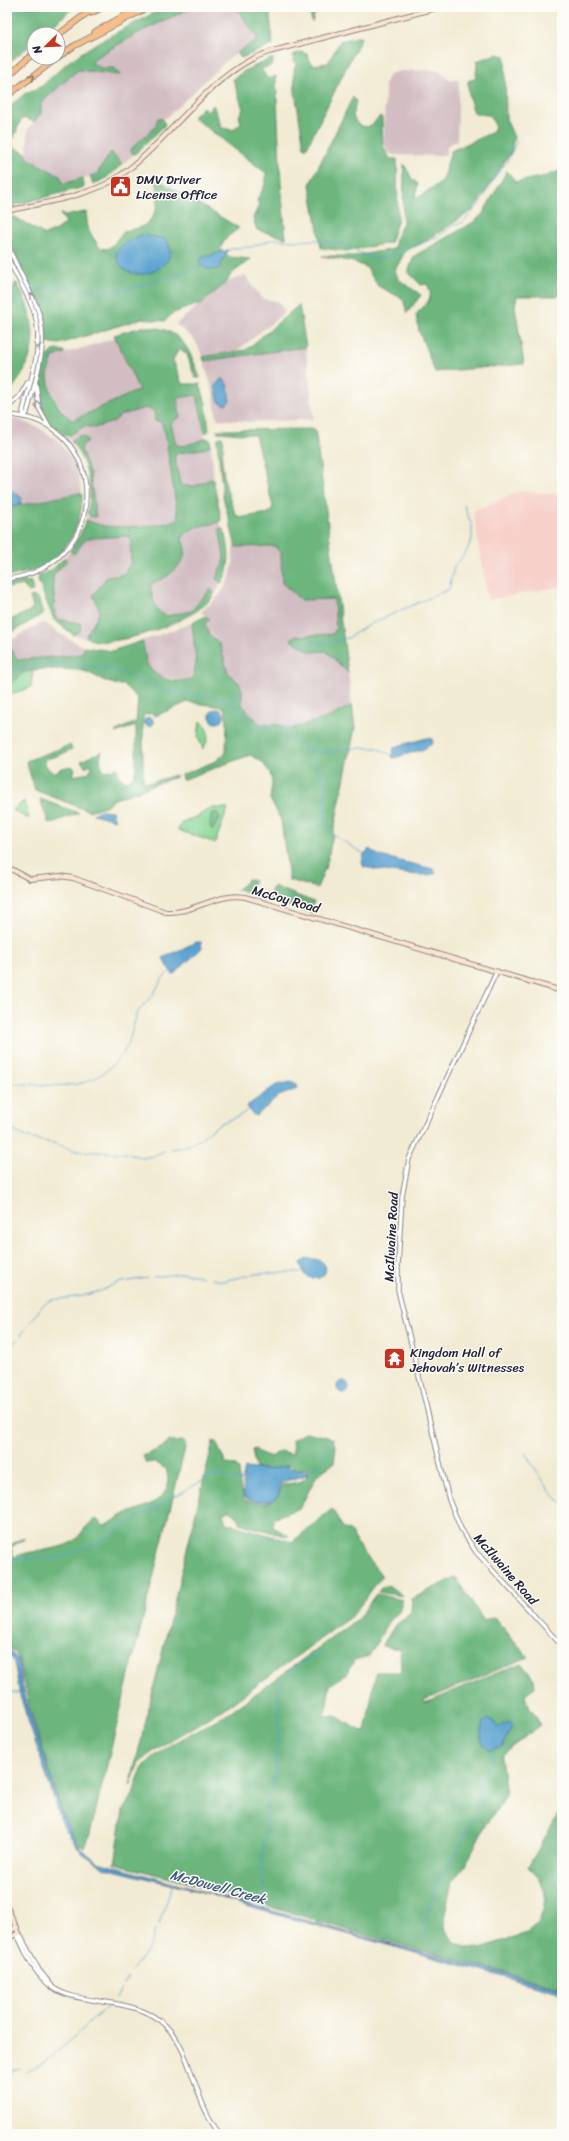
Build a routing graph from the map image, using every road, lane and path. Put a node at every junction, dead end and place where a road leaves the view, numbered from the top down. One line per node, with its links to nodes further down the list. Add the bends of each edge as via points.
1 (96, 7): 6 (highway)
2 (103, 7): 6 (highway)
3 (140, 7): 8 (highway)
4 (150, 7): 8 (highway)
5 (440, 7): 14 (main road, via 251,59 229,74 132,166 113,180 84,192)
6 (72, 25): 7 (highway)
7 (66, 29)
8 (74, 46): 9 (highway)
9 (66, 52)
10 (26, 60): 12 (highway)
11 (47, 66): 13 (highway, one-way to 11)
12 (7, 77)
13 (7, 96)
14 (7, 211)
15 (7, 244): 18 (street, one-way to 15, via 43,347 41,321)
16 (7, 257): 17 (street, one-way to 17, via 30,303 36,322 38,343)
17 (32, 373): 19 (street, via 22,394); 21 (street)
18 (36, 375): 21 (street); 22 (street, one-way to 18, via 37,405)
19 (7, 408)
20 (7, 415): 21 (street)
21 (24, 417): 22 (street)
22 (51, 429): 23 (street, via 69,445 81,466 86,491 84,518 73,542 54,562 33,573)
23 (7, 579)
24 (7, 867): 25 (main road, McCoy Road, via 30,878 60,876 77,879 166,912 176,912 228,897 245,897)
25 (497, 972): 26 (main road, McCoy Road); 27 (street, McIlwaine Road, via 409,1159 403,1189 398,1286 431,1432 455,1517 476,1552)
26 (562, 991)
27 (562, 1646)
28 (7, 1907): 30 (main road)
29 (7, 1913): 30 (main road)
30 (16, 1928): 31 (main road); 32 (main road)
31 (7, 1933)
32 (18, 1933): 33 (main road); 34 (street, via 37,1973 45,1982 72,1996 127,2005 165,2025 188,2063)
33 (7, 1939)
34 (220, 2134)

